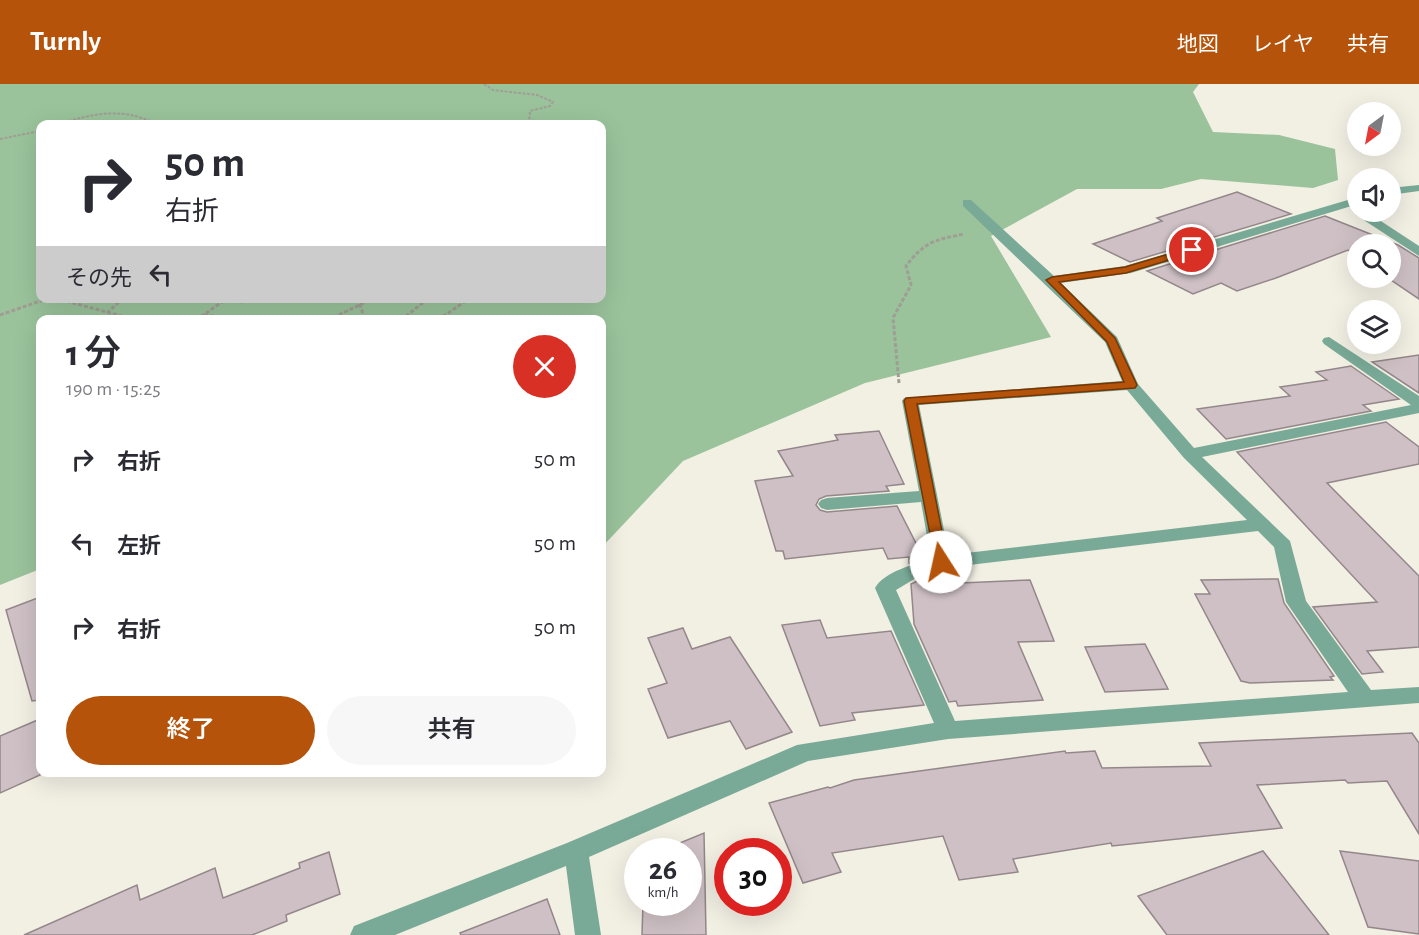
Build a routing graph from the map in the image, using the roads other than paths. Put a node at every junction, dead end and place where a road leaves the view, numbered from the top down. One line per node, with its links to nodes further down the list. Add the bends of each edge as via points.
1 (1419, 188): 2 (street)
2 (1401, 190)
3 (967, 203): 7 (street)
4 (1347, 209): 7 (street, via 1126,270)
5 (1378, 222): 6 (street)
6 (1419, 252)
7 (1052, 280): 9 (street, via 1112,340)
8 (1329, 341): 10 (street)
9 (1131, 385): 12 (street); 13 (street, via 910,401)
10 (1419, 403)
11 (1419, 408): 12 (street)
12 (1190, 454): 15 (street)
13 (929, 496): 14 (street); 16 (street)
14 (827, 504)
15 (1264, 524): 16 (street); 17 (street, via 1283,545 1296,602)
16 (941, 562): 19 (street, via 909,573 885,588)
17 (1365, 699): 18 (street); 19 (street)
18 (1416, 700)
19 (948, 730): 20 (street, via 805,752)
20 (576, 851): 21 (street); 22 (street)
21 (363, 935)
22 (588, 935)

